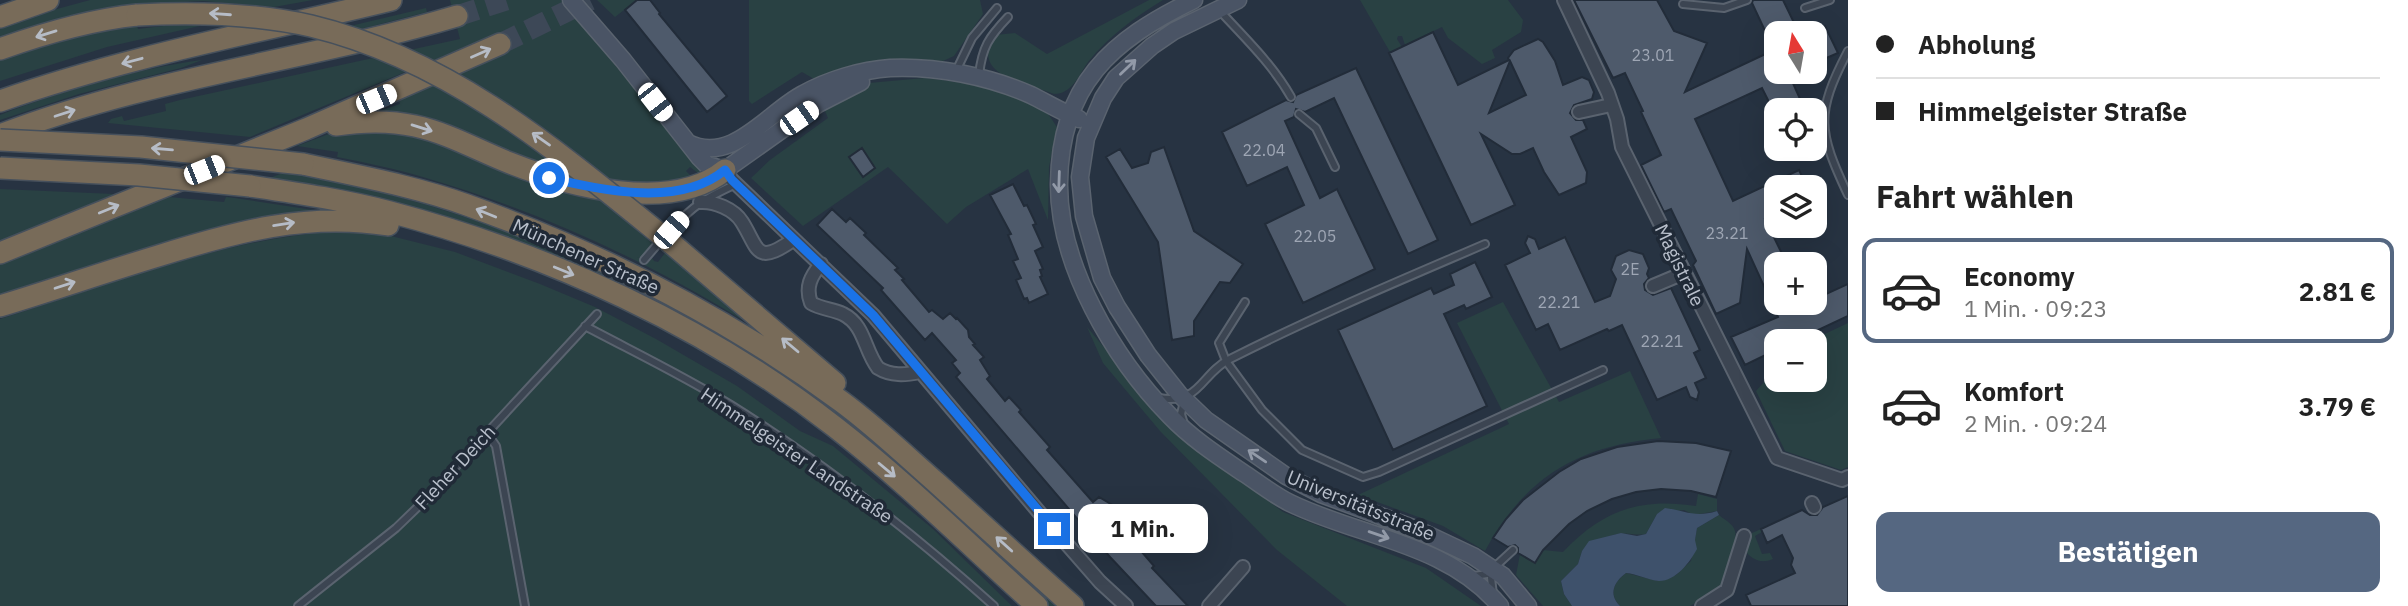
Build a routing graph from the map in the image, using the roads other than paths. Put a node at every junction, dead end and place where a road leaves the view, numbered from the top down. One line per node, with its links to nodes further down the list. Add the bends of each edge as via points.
1 (48, 0): 14 (highway)
2 (391, 0): 24 (highway, one-way to 24, via 186,47)
3 (571, 0): 32 (street)
4 (1238, 0): 11 (street, Universitätsstraße)
5 (1564, 0): 25 (street, Magistrale, via 1599,59)
6 (1747, 0): 9 (lane, via 1724,8)
7 (1830, 0): 12 (lane)
8 (1190, 2): 16 (street); 28 (street, Universitätsstraße, via 1136,31 1114,49 1096,69)
9 (1683, 4)
10 (997, 8): 21 (lane, via 972,38)
11 (1219, 9): 16 (street, Universitätsstraße); 23 (lane)
12 (1805, 9)
13 (457, 16): 31 (highway, one-way to 13, via 80,108 166,85 392,36)
14 (0, 17)
15 (1008, 18): 22 (lane, via 989,36)
16 (1196, 20): 29 (street, Universitätsstraße, one-way to 16, via 1116,78 1132,62)
17 (500, 44): 30 (highway, one-way to 17)
18 (0, 50): 40 (highway, one-way to 18, bridge, via 503,113 383,49 310,26 212,13 136,15 77,24)
19 (1848, 51): 37 (lane, via 1823,115 1829,150)
20 (922, 70): 21 (street); 33 (street, via 890,68 821,86); 36 (street, via 873,78 838,92)
21 (955, 73): 22 (street)
22 (979, 76): 28 (street)
23 (1291, 97)
24 (0, 101)
25 (1616, 108): 26 (street); 46 (street, Magistrale, via 1622,148)
26 (1579, 112)
27 (1299, 114): 34 (lane, via 1316,128)
28 (1070, 115): 29 (street); 59 (street, Universitätsstraße, one-way to 59, via 1059,175 1068,247 1111,338)
29 (1090, 124): 60 (street, Universitätsstraße, via 1081,197 1095,259 1117,307)
30 (306, 129): 36 (highway, one-way to 36, via 360,121 418,126 549,178 636,193 689,188); 43 (highway, one-way to 30)
31 (0, 138): 63 (highway, Münchener Straße, one-way to 31, bridge, via 743,334 576,249 466,205 303,164)
32 (688, 143): 33 (street, via 709,150); 36 (street, via 707,165)
33 (732, 144): 36 (street)
34 (1335, 167)
35 (0, 168): 39 (highway, Münchener Straße, bridge, via 250,186 389,211)
36 (731, 177): 38 (lane); 41 (street)
37 (1848, 195)
38 (700, 202): 40 (lane, via 689,209); 41 (street, via 709,201 733,212 762,252)
39 (454, 230): 49 (highway, one-way to 39, via 206,241 292,223 356,220); 74 (highway, Münchener Straße, one-way to 74, via 570,273 753,368 835,426)
40 (666, 240): 44 (lane); 63 (highway, one-way to 40, via 875,415)
41 (793, 240): 45 (street)
42 (1485, 244): 56 (lane)
43 (0, 253)
44 (644, 260)
45 (821, 264): 51 (street); 52 (street, via 808,286 811,303)
46 (1684, 273): 47 (street); 64 (street, Magistrale, via 1777,458 1842,480)
47 (1653, 286)
48 (1245, 302): 56 (lane, via 1219,343)
49 (0, 306)
50 (597, 314): 53 (lane, Fleher Deich)
51 (873, 315): 52 (street); 54 (street)
52 (858, 325): 55 (street)
53 (585, 326): 62 (lane, Fleher Deich); 73 (lane, Himmelgeister Landstraße, via 730,405 816,463 878,507)
54 (889, 335): 55 (street); 58 (street)
55 (866, 340): 58 (street, via 873,362 884,372)
56 (1226, 361): 57 (lane, via 1262,410 1302,450 1363,477); 60 (lane)
57 (1603, 370)
58 (920, 372): 76 (street, via 1100,582)
59 (1152, 396): 60 (lane); 61 (street, Universitätsstraße)
60 (1184, 399): 61 (lane, via 1181,414); 68 (street, Universitätsstraße, one-way to 60, via 1418,530 1286,476 1206,420)
61 (1186, 430): 69 (street, Universitätsstraße, one-way to 69, via 1288,502 1432,555)
62 (487, 433): 71 (lane, Fleher Deich, via 396,528); 72 (lane, via 496,446)
63 (891, 441): 75 (highway, Münchener Straße, one-way to 63)
64 (1848, 477)
65 (1744, 536): 79 (street, via 1727,590)
66 (1513, 550): 68 (lane)
67 (1242, 568): 77 (street)
68 (1494, 569): 69 (lane, via 1480,576); 70 (lane, via 1491,578); 78 (street, Universitätsstraße)
69 (1465, 575): 70 (street, Universitätsstraße)
70 (1497, 602)
71 (298, 606)
72 (526, 606)
73 (994, 606)
74 (1037, 606)
75 (1073, 606)
76 (1126, 606)
77 (1209, 606)
78 (1528, 606)
79 (1702, 606)

